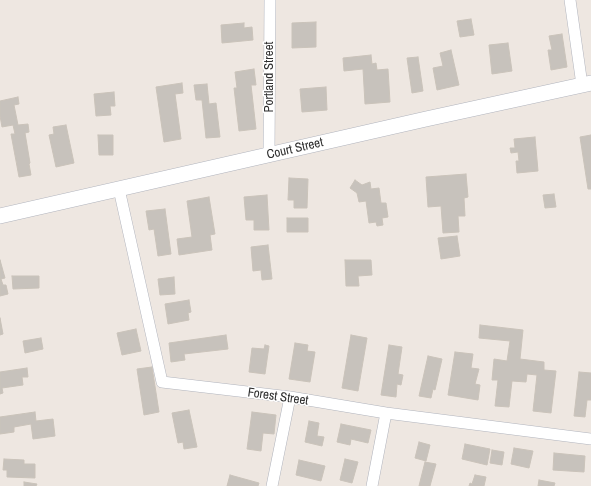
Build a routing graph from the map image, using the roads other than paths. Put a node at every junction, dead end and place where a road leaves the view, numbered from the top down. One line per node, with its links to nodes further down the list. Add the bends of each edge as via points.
1 (270, 0): 4 (street, Portland Street)
2 (570, 0): 3 (street)
3 (586, 84): 4 (main road, Court Street)
4 (269, 155): 5 (main road, Court Street)
5 (119, 189): 6 (main road, Court Street); 7 (street, Forest Street, via 162,382)
6 (0, 216)
7 (290, 398): 8 (street, Forest Street); 10 (street)
8 (386, 413): 9 (street, Forest Street); 11 (street)
9 (591, 439)
10 (272, 486)
11 (372, 486)

